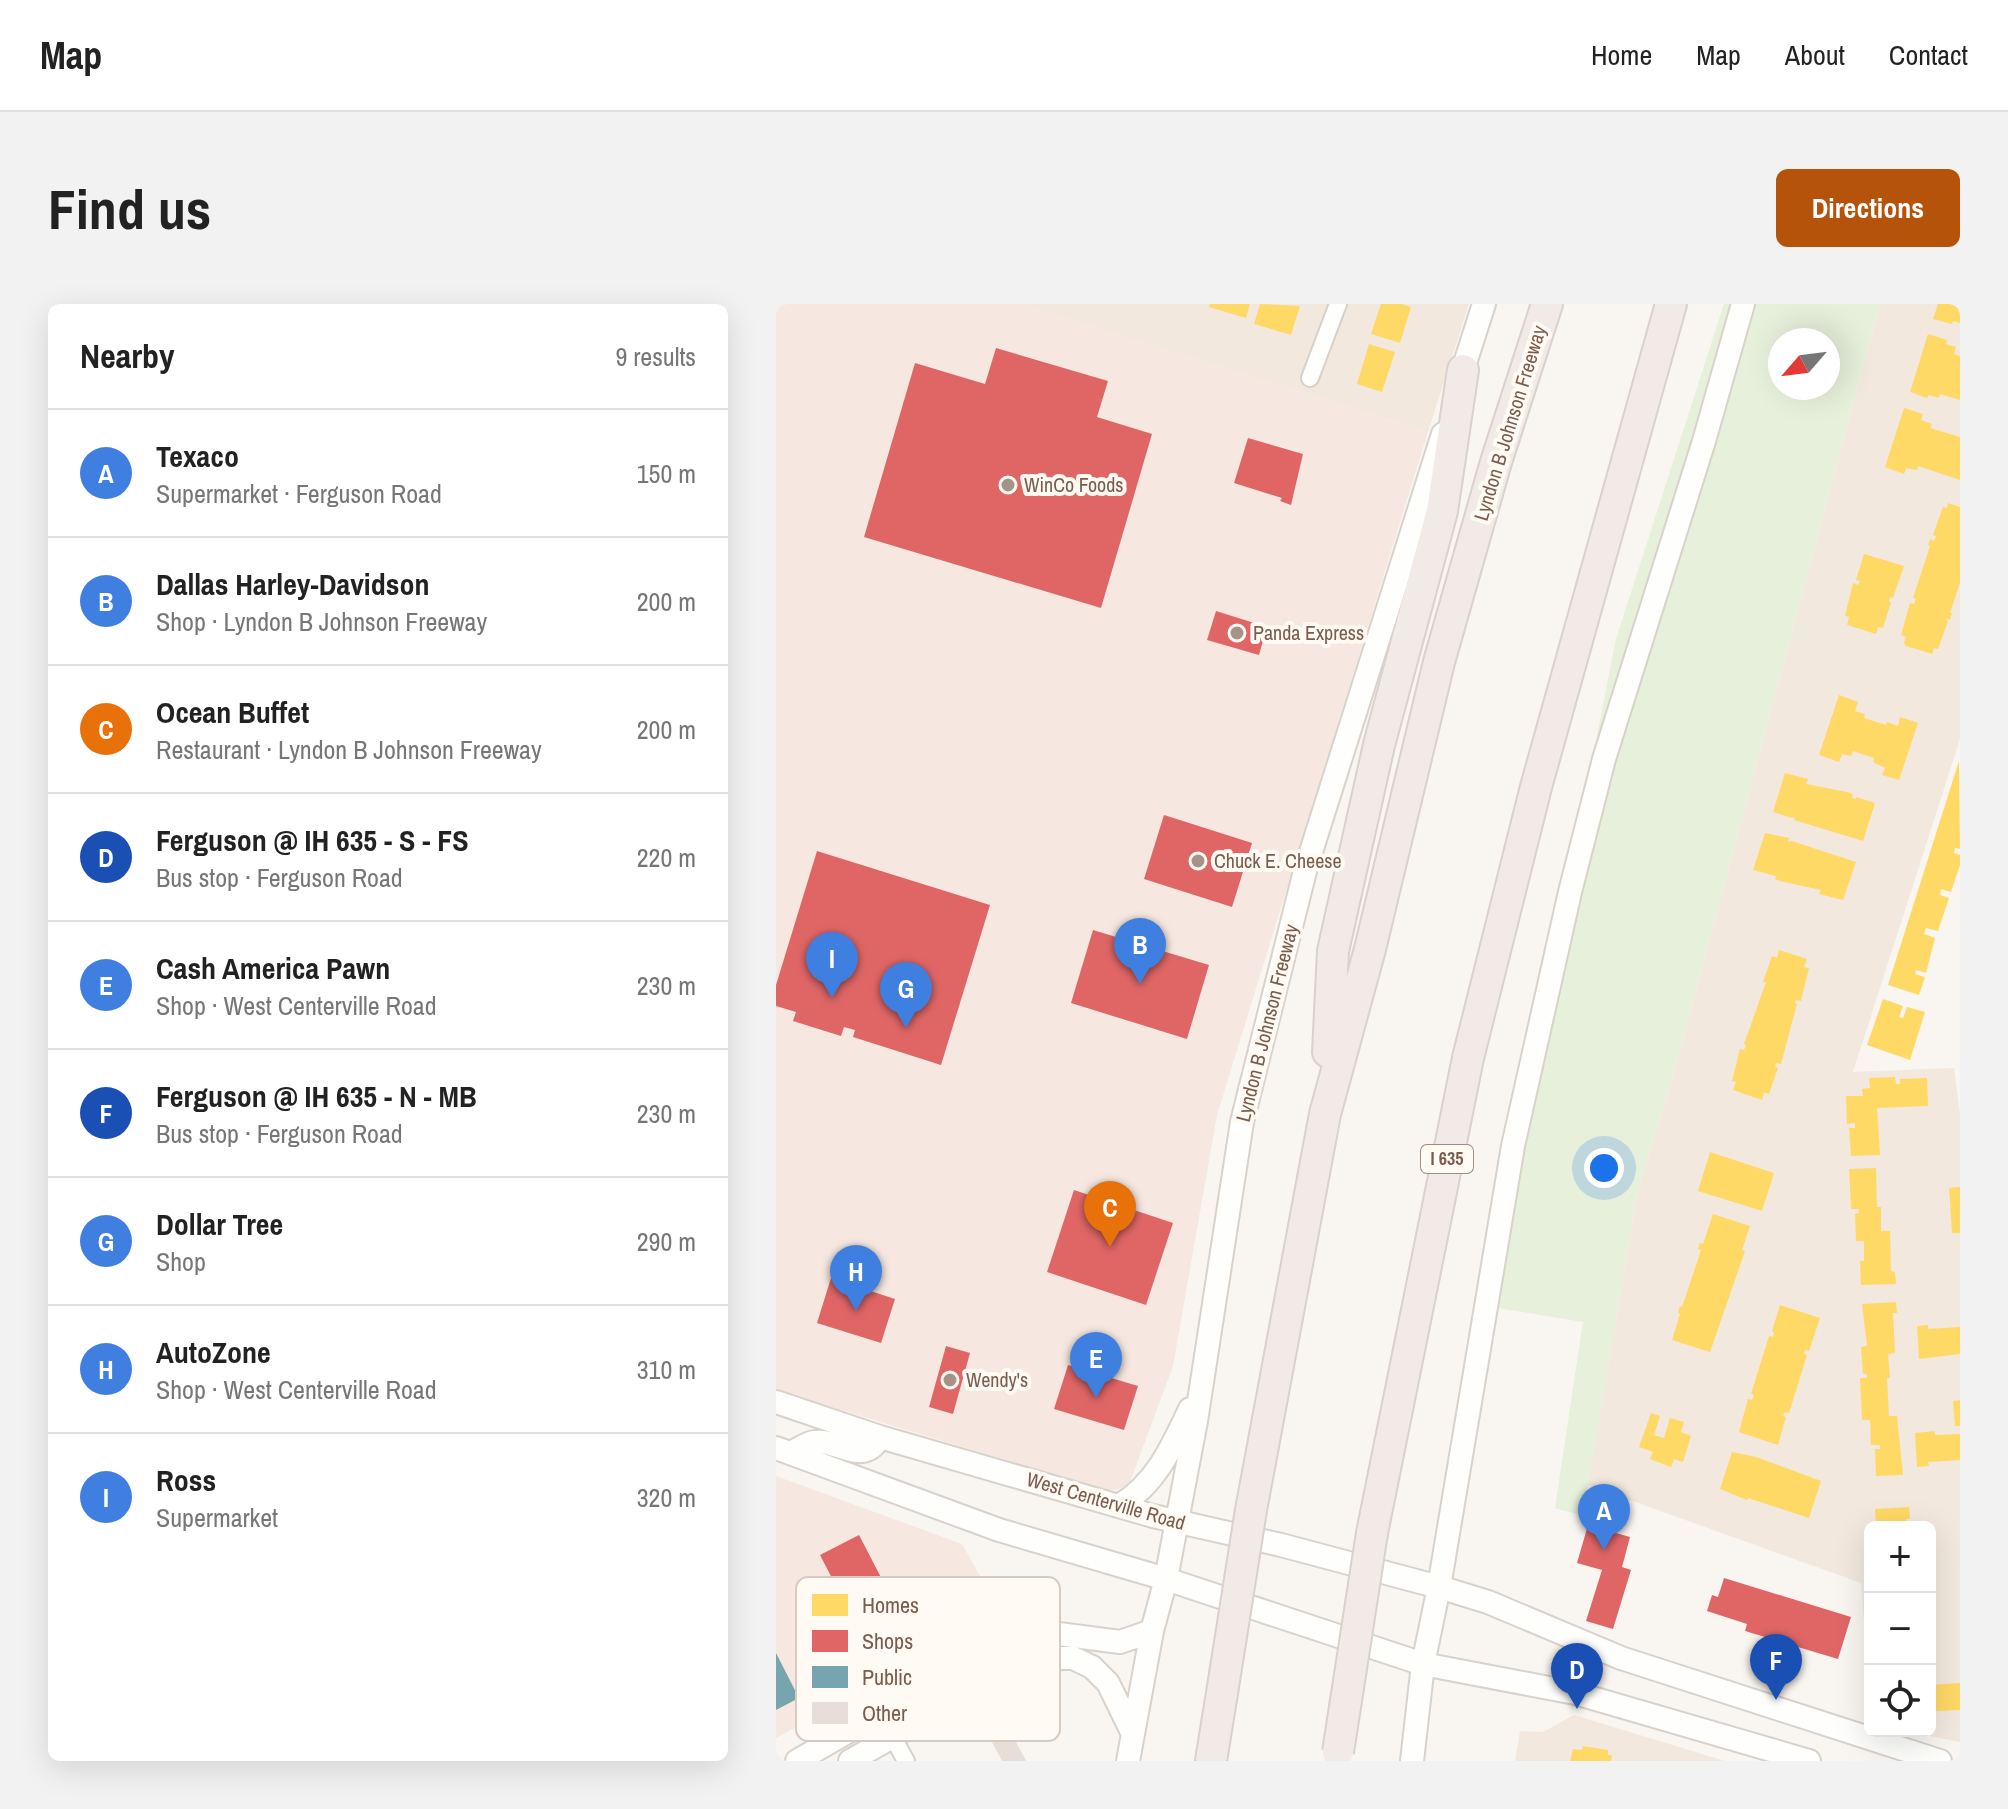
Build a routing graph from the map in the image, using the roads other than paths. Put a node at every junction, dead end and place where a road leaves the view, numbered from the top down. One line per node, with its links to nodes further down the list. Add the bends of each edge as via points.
1 (1338, 304): 7 (street)
2 (1484, 304): 6 (main road, Lyndon B Johnson Freeway)
3 (1547, 304): 8 (highway, Lyndon B Johnson Freeway, via 1439,662)
4 (1671, 304): 25 (highway, I 635, bridge, via 1536,787 1468,1058 1372,1533)
5 (1743, 304): 16 (main road, via 1604,759 1570,892 1513,1146)
6 (1463, 370): 8 (highway, via 1442,511 1379,745 1333,951); 9 (main road, Lyndon B Johnson Freeway, via 1305,871 1242,1122)
7 (1310, 378)
8 (1325, 1114): 30 (highway, Lyndon B Johnson Freeway, bridge, via 1251,1510)
9 (1200, 1386): 13 (main road, via 1156,1472); 14 (main road, Lyndon B Johnson Freeway)
10 (776, 1402): 11 (main road, West Centerville Road)
11 (880, 1437): 12 (main road, via 863,1451 816,1441); 13 (main road, West Centerville Road)
12 (783, 1451): 15 (main road, via 999,1530)
13 (1120, 1505): 14 (main road, West Centerville Road)
14 (1175, 1522): 15 (main road, Lyndon B Johnson Freeway); 16 (main road, West Centerville Road)
15 (1166, 1579): 17 (main road, Lyndon B Johnson Freeway); 20 (main road)
16 (1439, 1587): 20 (main road); 33 (main road, West Centerville Road, via 1635,1663)
17 (1152, 1631): 18 (main road, via 1120,1642); 21 (main road, Lyndon B Johnson Freeway)
18 (1060, 1634)
19 (1060, 1658): 21 (main road, via 1092,1667 1108,1683)
20 (1423, 1664): 31 (main road); 32 (main road, via 1575,1693)
21 (1132, 1732): 29 (main road, Lyndon B Johnson Freeway)
22 (832, 1741): 26 (main road)
23 (886, 1741): 27 (main road)
24 (895, 1741): 28 (street)
25 (1337, 1757)
26 (797, 1761)
27 (850, 1761)
28 (906, 1761)
29 (1128, 1761)
30 (1211, 1761)
31 (1412, 1761)
32 (1809, 1761)
33 (1940, 1761)

